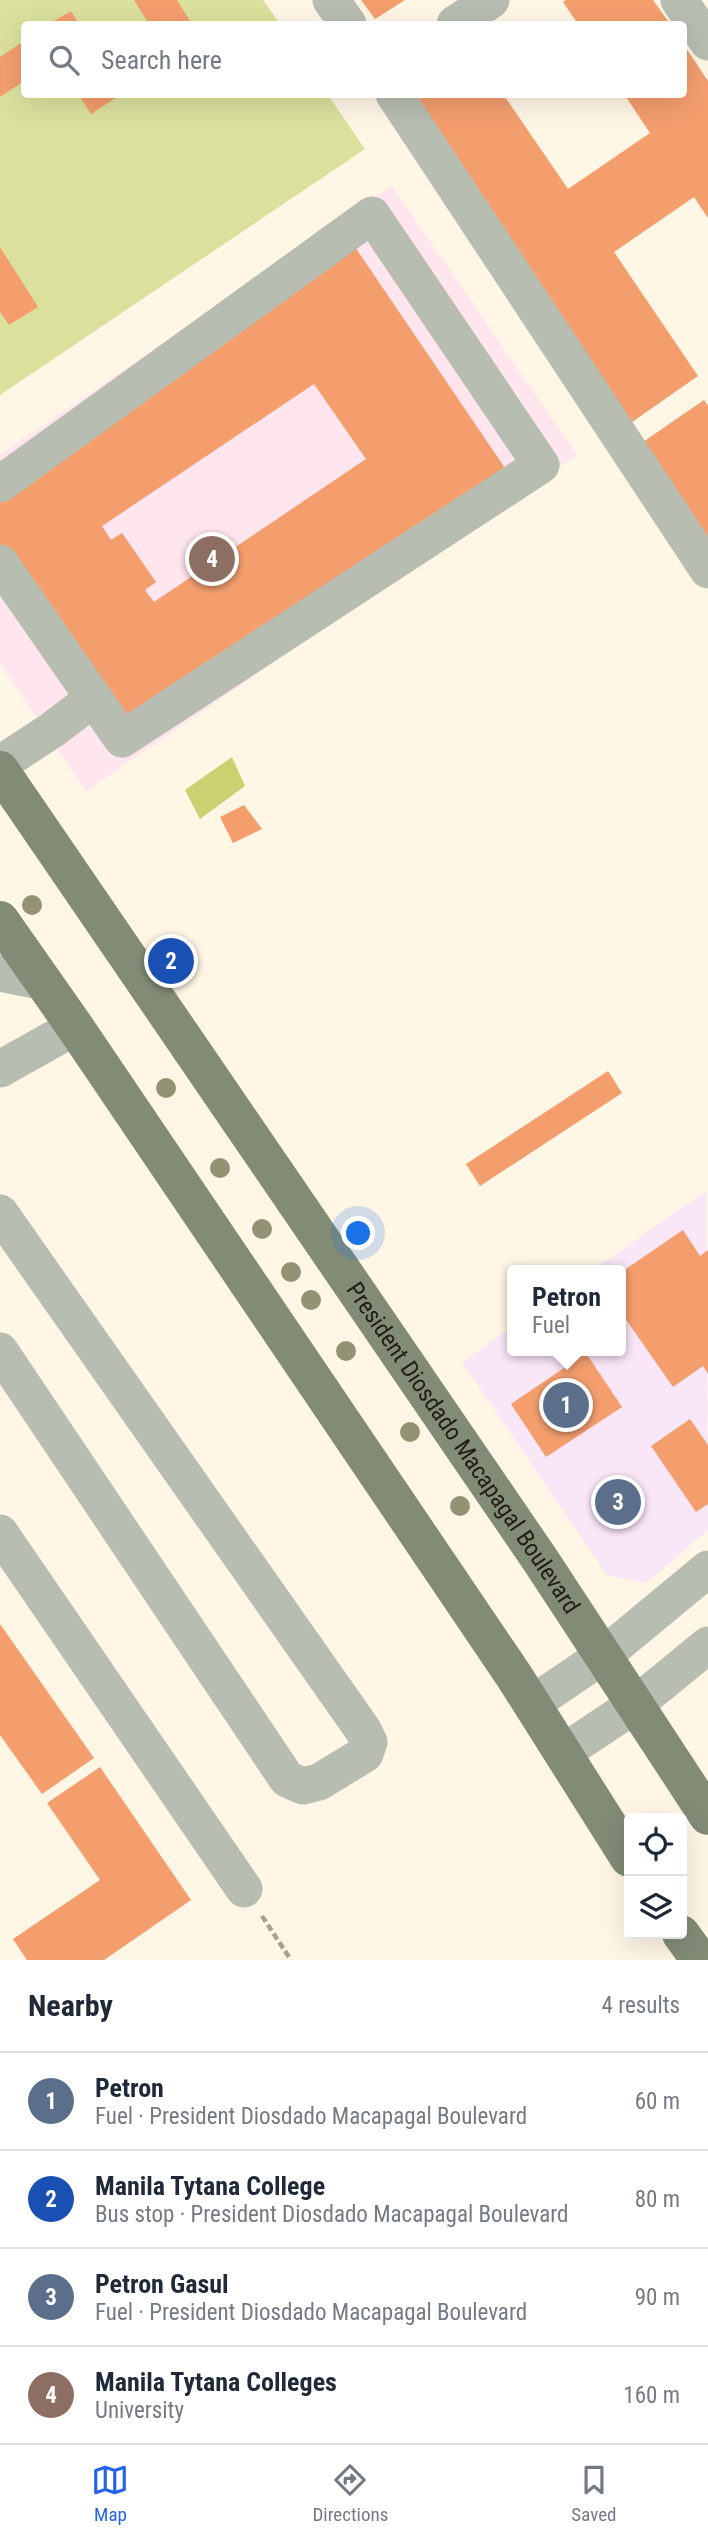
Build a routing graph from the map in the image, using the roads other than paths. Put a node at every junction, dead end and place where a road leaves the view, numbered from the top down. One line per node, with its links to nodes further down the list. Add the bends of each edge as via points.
1 (331, 0): 4 (street)
2 (491, 0): 5 (street)
3 (679, 0): 6 (street)
4 (346, 21)
5 (460, 21)
6 (708, 42)
7 (397, 98): 10 (street)
8 (0, 484): 11 (street, via 372,215 541,465 122,739)
9 (1, 565): 11 (street)
10 (708, 570)
11 (94, 698): 12 (street)
12 (0, 764)
13 (0, 770): 24 (main road, President Diosdado Macapagal Boulevard)
14 (0, 920): 16 (main road)
15 (0, 973): 16 (street)
16 (44, 982): 17 (main road)
17 (75, 1027): 18 (street); 25 (main road)
18 (0, 1069)
19 (1, 1216): 20 (street, via 363,1730 369,1742 365,1754 319,1782 303,1786 287,1779)
20 (0, 1352)
21 (0, 1533): 30 (street)
22 (708, 1569): 24 (street)
23 (708, 1645): 26 (street)
24 (604, 1655): 25 (street); 26 (main road, President Diosdado Macapagal Boulevard)
25 (532, 1704): 27 (main road)
26 (636, 1704): 27 (street); 28 (main road, President Diosdado Macapagal Boulevard)
27 (564, 1752): 29 (main road)
28 (708, 1816)
29 (624, 1850)
30 (244, 1889)
31 (685, 1939): 32 (main road)
32 (700, 1960)

